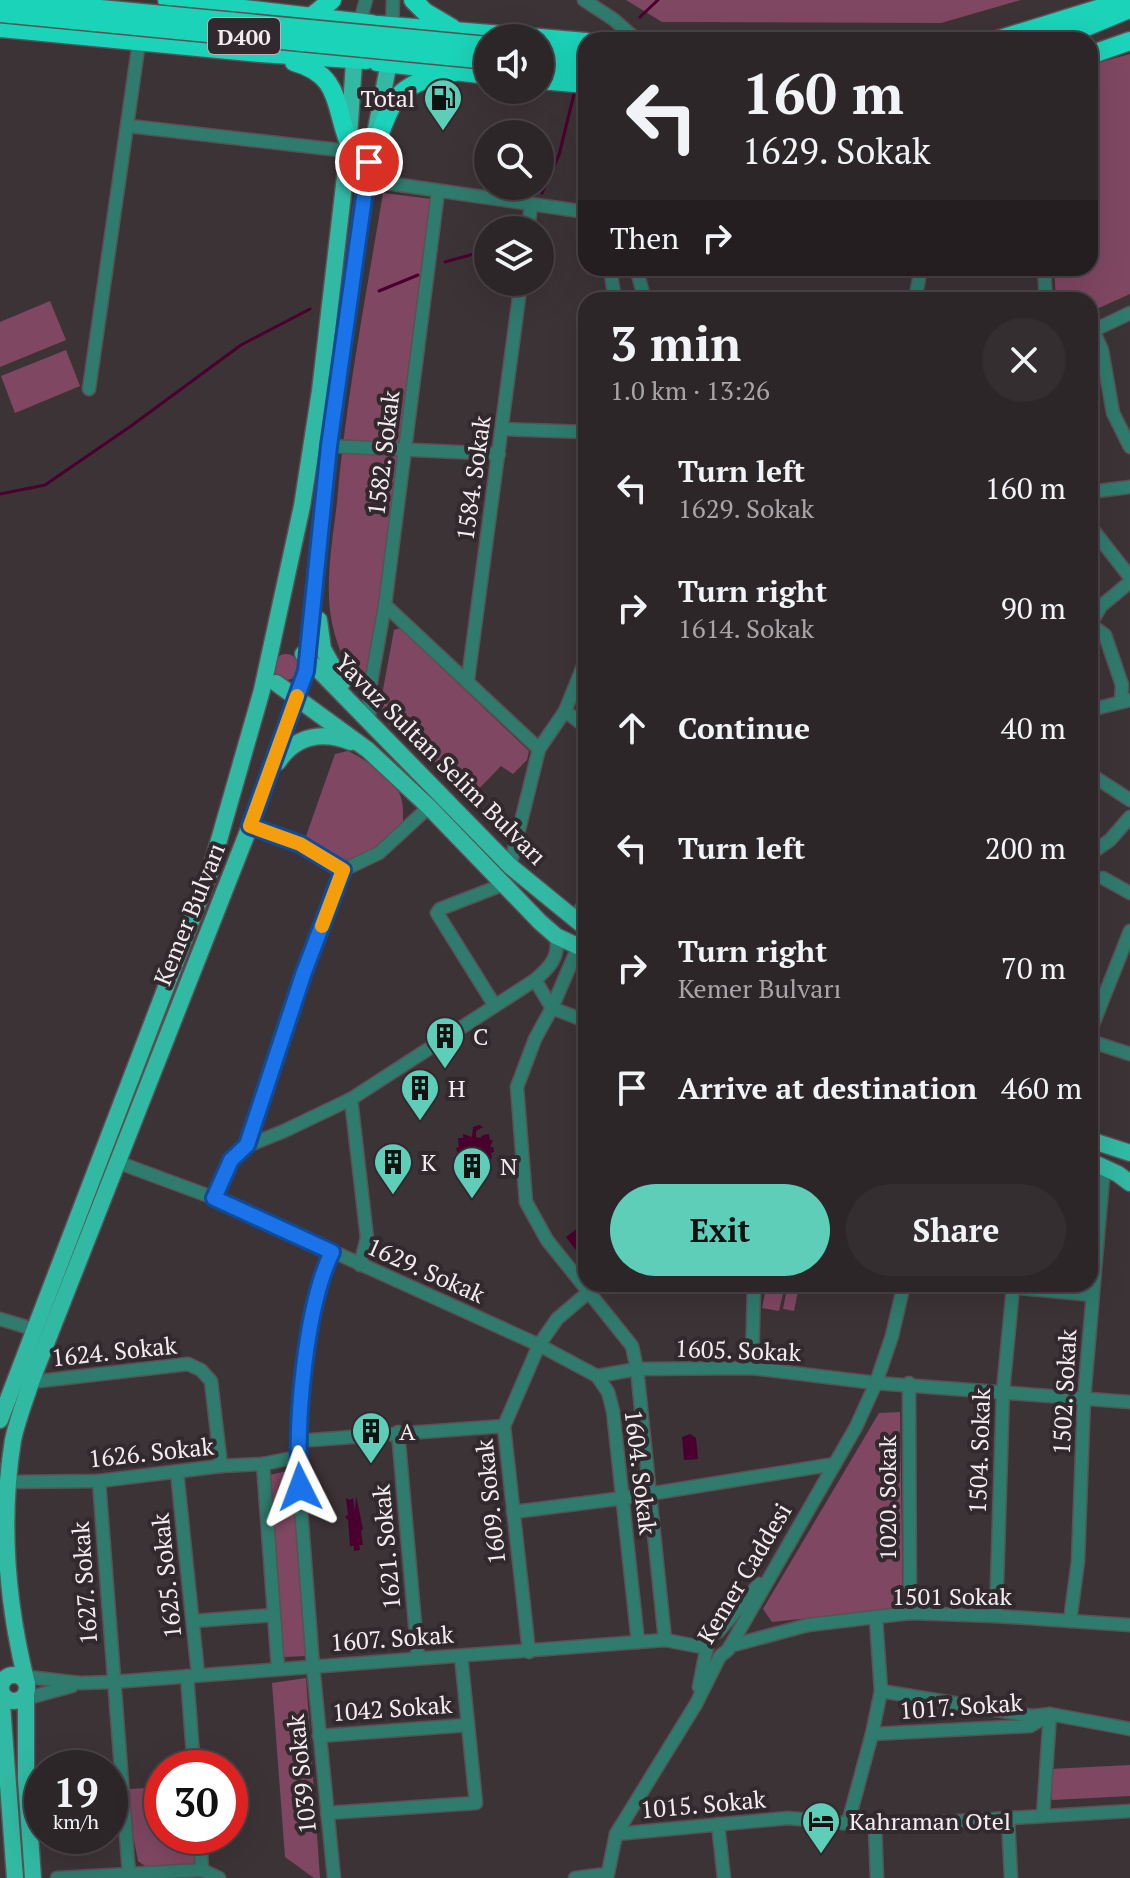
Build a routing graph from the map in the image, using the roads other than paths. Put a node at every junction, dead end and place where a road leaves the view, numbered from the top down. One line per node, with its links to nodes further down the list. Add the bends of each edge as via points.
1 (6, 0): 26 (highway, D400, bridge)
2 (167, 0): 9 (highway)
3 (332, 0): 12 (highway)
4 (366, 0): 25 (street)
5 (393, 0): 25 (street)
6 (413, 0): 14 (highway)
7 (584, 0): 17 (street)
8 (1127, 0): 18 (highway)
9 (281, 8): 12 (highway)
10 (1130, 9): 19 (highway)
11 (0, 13): 31 (highway, D400, bridge)
12 (311, 17): 25 (highway)
13 (0, 28): 24 (highway)
14 (458, 31): 16 (highway); 25 (highway)
15 (1130, 31): 22 (highway)
16 (474, 32)
17 (628, 32)
18 (1023, 32)
19 (1074, 32)
20 (554, 39): 21 (highway)
21 (578, 41)
22 (1098, 41)
23 (1130, 41): 28 (highway)
24 (139, 42): 29 (highway); 38 (street)
25 (374, 43): 29 (highway); 34 (highway); 39 (main road, Kemer Bulvarı); 40 (main road, Kemer Bulvarı)
26 (474, 45)
27 (554, 52): 30 (highway)
28 (1098, 52)
29 (260, 53): 39 (highway, via 323,76 333,87)
30 (578, 54)
31 (474, 59)
32 (554, 67): 33 (highway)
33 (578, 69)
34 (455, 72): 35 (highway); 40 (highway, via 407,86 396,97)
35 (474, 74)
36 (554, 81): 37 (highway)
37 (577, 83)
38 (129, 126): 39 (street); 50 (street)
39 (349, 147): 65 (main road, Kemer Bulvarı, via 302,506)
40 (371, 155): 41 (main road, Kemer Bulvarı)
41 (366, 180): 42 (street); 53 (main road, Kemer Bulvarı)
42 (438, 191): 43 (street); 55 (street, 1582. Sokak)
43 (531, 205): 44 (street); 45 (street)
44 (578, 211)
45 (530, 216)
46 (519, 296): 51 (street, 1584. Sokak)
47 (1130, 313): 48 (street)
48 (1098, 328)
49 (1098, 342): 54 (street, via 1113,413)
50 (89, 389)
51 (503, 429): 52 (street); 56 (street, 1584. Sokak)
52 (578, 432)
53 (329, 446): 55 (street); 61 (main road, Kemer Bulvarı)
54 (1130, 447)
55 (406, 451): 56 (street); 62 (street, 1582. Sokak)
56 (499, 454): 67 (street, 1584. Sokak)
57 (1130, 487): 58 (street)
58 (1098, 491)
59 (1098, 537): 60 (street)
60 (1130, 580): 63 (street)
61 (315, 590): 66 (main road, Kemer Bulvarı); 72 (main road, via 323,649)
62 (385, 605): 67 (street); 75 (street, 1582. Sokak)
63 (1098, 611)
64 (1098, 630): 71 (street, via 1105,635)
65 (268, 661): 66 (main road, via 282,647 295,648); 69 (main road, via 268,673); 123 (main road, Kemer Bulvarı, via 209,875)
66 (305, 661): 69 (main road, via 294,685); 70 (main road, Kemer Bulvarı); 72 (main road, Yavuz Sultan Selim Bulvarı)
67 (468, 679): 77 (street)
68 (578, 679): 74 (street)
69 (276, 683): 70 (main road, Yavuz Sultan Selim Bulvarı)
70 (297, 697): 78 (main road, Yavuz Sultan Selim Bulvarı); 80 (main road, Kemer Bulvarı)
71 (1126, 701): 73 (street)
72 (352, 702): 75 (main road, Yavuz Sultan Selim Bulvarı)
73 (1098, 708)
74 (565, 711): 76 (street); 77 (street)
75 (369, 721): 86 (main road, Yavuz Sultan Selim Bulvarı)
76 (578, 721)
77 (539, 749): 86 (street)
78 (368, 750): 80 (main road, via 330,735 310,737 285,751); 82 (main road, Yavuz Sultan Selim Bulvarı)
79 (1098, 779): 81 (street)
80 (266, 780): 84 (main road, Kemer Bulvarı)
81 (1130, 800)
82 (429, 807): 87 (street, via 379,853); 89 (main road, Yavuz Sultan Selim Bulvarı)
83 (1130, 817): 85 (street)
84 (250, 826): 87 (street, via 300,844); 107 (main road, Kemer Bulvarı)
85 (1098, 848)
86 (510, 866): 91 (main road, Yavuz Sultan Selim Bulvarı)
87 (343, 870): 105 (street)
88 (1103, 878): 90 (street)
89 (502, 885): 93 (main road, Yavuz Sultan Selim Bulvarı); 97 (street, via 437,913)
90 (1130, 893)
91 (578, 921)
92 (1130, 931): 99 (street)
93 (556, 936): 94 (main road, Yavuz Sultan Selim Bulvarı); 96 (street, via 557,954)
94 (578, 947)
95 (578, 957): 98 (street)
96 (535, 980): 97 (street); 98 (street)
97 (495, 1006): 103 (street)
98 (552, 1008): 100 (street); 113 (street, via 517,1087 521,1172 526,1202 547,1240)
99 (1098, 1012)
100 (578, 1018)
101 (1098, 1044): 102 (street)
102 (1130, 1054)
103 (351, 1099): 105 (street); 112 (street, via 367,1238)
104 (1098, 1143): 106 (main road)
105 (247, 1145): 110 (street, via 231,1160)
106 (1130, 1153)
107 (117, 1162): 110 (street, 1629. Sokak); 128 (main road, Kemer Bulvarı)
108 (1098, 1165): 109 (main road)
109 (1130, 1183)
110 (214, 1198): 111 (street, 1629. Sokak)
111 (332, 1252): 112 (street, 1629. Sokak); 137 (street, 1039 Sokak, via 317,1295)
112 (360, 1265): 124 (street, 1629. Sokak)
113 (578, 1271)
114 (588, 1292): 124 (street, 1609. Sokak, via 557,1319)
115 (597, 1292): 126 (street, via 632,1346)
116 (754, 1292): 125 (street)
117 (902, 1292): 129 (street, Kemer Caddesi)
118 (1013, 1292): 131 (street, 1504. Sokak)
119 (1058, 1292): 121 (street)
120 (1092, 1292): 121 (street, 1502. Sokak)
121 (1092, 1295): 132 (street, 1502. Sokak)
122 (0, 1319): 123 (street)
123 (33, 1329): 134 (main road, Kemer Bulvarı)
124 (539, 1345): 127 (street); 135 (street, 1609. Sokak)
125 (752, 1368): 126 (street, 1605. Sokak); 129 (street, 1605. Sokak)
126 (637, 1369): 127 (street, 1605. Sokak); 145 (street)
127 (597, 1376): 146 (street, 1604. Sokak, via 613,1411)
128 (31, 1382): 141 (street, 1624. Sokak, via 188,1364 211,1381); 144 (main road, Kemer Bulvarı, via 13,1441)
129 (876, 1383): 130 (street, 1605. Sokak); 140 (street, Kemer Caddesi)
130 (909, 1383): 131 (street, 1605. Sokak); 149 (street, 1020. Sokak)
131 (1003, 1391): 132 (street, 1605. Sokak); 151 (street, 1504. Sokak)
132 (1084, 1398): 133 (street, 1605. Sokak); 154 (street, 1502. Sokak, via 1078,1561)
133 (1130, 1402)
134 (0, 1420)
135 (504, 1426): 136 (street); 147 (street, 1609. Sokak)
136 (398, 1432): 137 (street); 163 (street, 1621. Sokak)
137 (297, 1441): 138 (street, 1039 Sokak)
138 (297, 1457): 139 (street, 1626. Sokak); 164 (street, 1039 Sokak)
139 (263, 1464): 141 (street, 1626. Sokak); 150 (street)
140 (835, 1464): 145 (street); 148 (street, Kemer Caddesi)
141 (221, 1466): 142 (street, 1626. Sokak)
142 (177, 1472): 143 (street, 1626. Sokak); 153 (street, 1625. Sokak)
143 (99, 1481): 144 (street, 1626. Sokak); 167 (street, 1627. Sokak)
144 (8, 1482): 169 (main road, Kemer Bulvarı, via 5,1553 13,1625)
145 (649, 1494): 146 (street); 157 (street)
146 (624, 1498): 147 (street); 158 (street, 1604. Sokak)
147 (513, 1512): 160 (street, 1609. Sokak)
148 (777, 1564): 156 (street); 159 (street, Kemer Caddesi)
149 (910, 1613): 151 (street, 1501 Sokak); 152 (street, 1501 Sokak)
150 (274, 1615): 153 (street); 165 (street)
151 (996, 1616): 154 (street, 1501 Sokak)
152 (876, 1619): 159 (street, 1501 Sokak, via 808,1625); 170 (street)
153 (194, 1621): 166 (street, 1625. Sokak)
154 (1070, 1621): 155 (street, 1501 Sokak)
155 (1130, 1625)
156 (711, 1639): 157 (street, 1607. Sokak); 159 (street, via 728,1636); 162 (street, via 710,1653); 171 (street)
157 (665, 1640): 158 (street, 1607. Sokak)
158 (638, 1642): 160 (street, 1607. Sokak)
159 (730, 1646): 162 (street, Kemer Caddesi)
160 (529, 1652): 161 (street, 1607. Sokak)
161 (461, 1656): 163 (street, 1607. Sokak); 173 (street)
162 (720, 1656): 171 (street, Kemer Caddesi)
163 (418, 1658): 164 (street, 1607. Sokak)
164 (313, 1666): 165 (street, 1607. Sokak); 176 (street, 1039 Sokak)
165 (278, 1668): 166 (street, 1607. Sokak)
166 (193, 1675): 167 (street, 1607. Sokak); 177 (street, 1625. Sokak)
167 (113, 1682): 168 (street, 1607. Sokak); 188 (street, 1627. Sokak)
168 (80, 1683): 169 (street, 1607. Sokak); 169 (street, 1607. Sokak)
169 (12, 1689): 190 (main road, Kemer Bulvarı); 191 (main road, Kemer Bulvarı)
170 (881, 1691): 172 (street, 1017. Sokak, via 1032,1716); 175 (street)
171 (696, 1704): 185 (street, Kemer Caddesi)
172 (1050, 1714): 174 (street, 1017. Sokak); 175 (street, 1017. Sokak, via 1030,1726); 180 (street)
173 (468, 1725): 176 (street, 1042 Sokak); 179 (street, via 476,1803)
174 (1130, 1729)
175 (872, 1734): 182 (street)
176 (319, 1736): 179 (street, 1039 Sokak)
177 (194, 1750)
178 (1130, 1811): 180 (street, 1015. Sokak)
179 (327, 1813): 194 (street, 1039 Sokak)
180 (1043, 1816): 181 (street, 1015. Sokak)
181 (1008, 1818): 184 (street, 1015. Sokak); 198 (street)
182 (848, 1823): 183 (street, 1015. Sokak, via 788,1818); 184 (street, 1015. Sokak)
183 (718, 1824): 185 (street, 1015. Sokak); 196 (street)
184 (875, 1826): 197 (street)
185 (616, 1834): 189 (street, Kemer Caddesi)
186 (201, 1854): 187 (street)
187 (202, 1870): 188 (street); 193 (street)
188 (129, 1874): 192 (street)
189 (607, 1876): 195 (street)
190 (15, 1878)
191 (33, 1878)
192 (57, 1878)
193 (219, 1878)
194 (334, 1878)
195 (575, 1878)
196 (724, 1878)
197 (877, 1878)
198 (1011, 1878)

